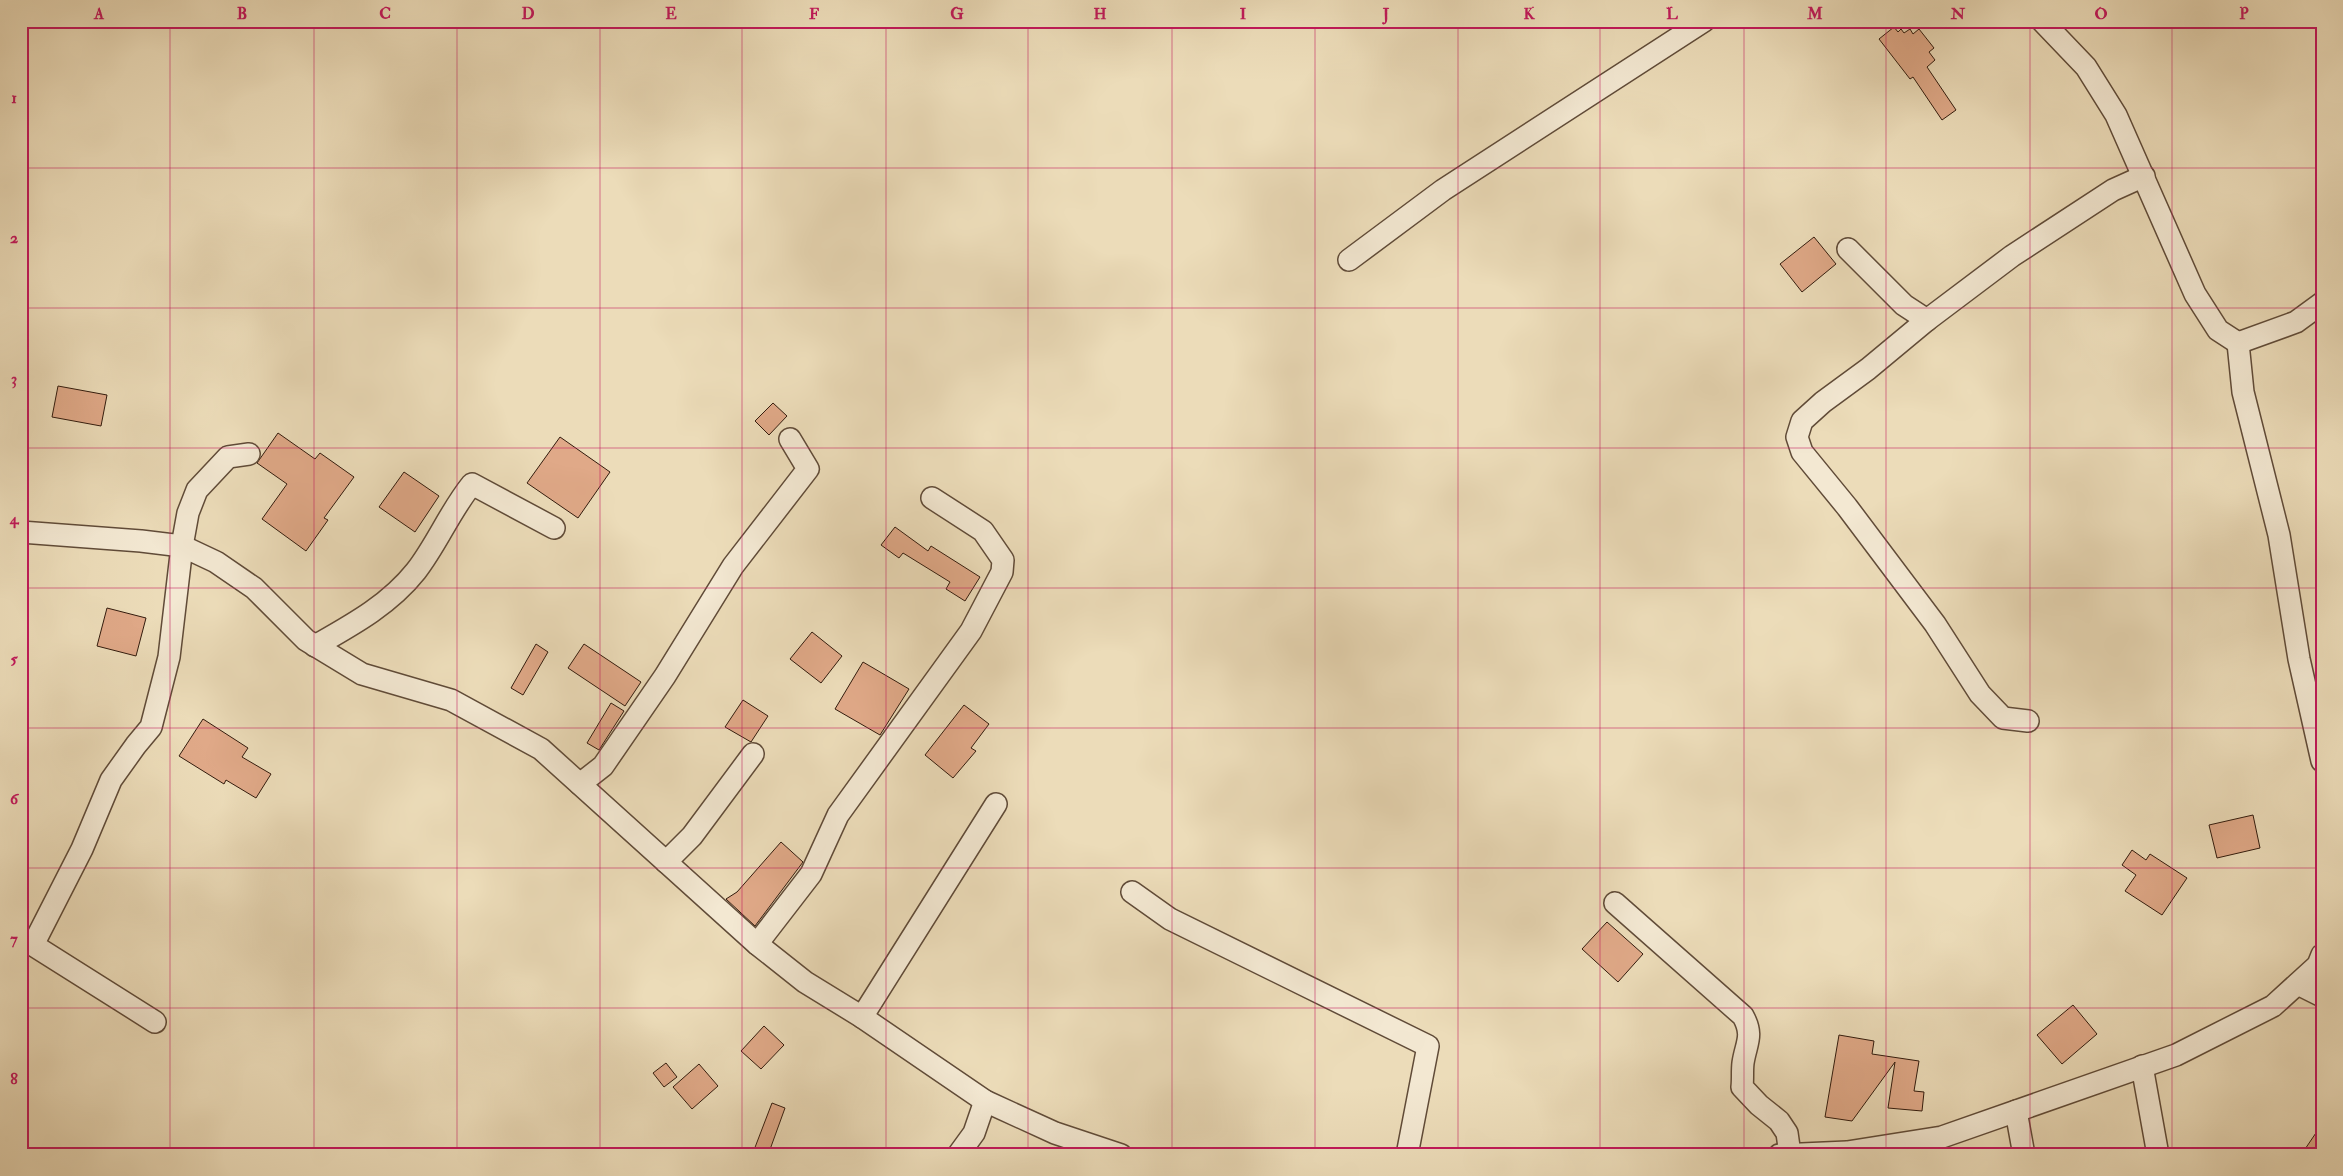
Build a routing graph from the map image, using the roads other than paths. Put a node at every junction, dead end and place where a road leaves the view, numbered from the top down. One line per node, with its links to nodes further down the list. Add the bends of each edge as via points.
1 (1704, 21): 5 (street, via 1444,190)
2 (2042, 21): 3 (street, via 2086,67 2116,115)
3 (2144, 176): 7 (street, via 2113,190 2012,256); 8 (street, via 2195,294 2218,330)
4 (1848, 249): 7 (street, via 1904,305)
5 (1349, 260)
6 (2322, 303): 8 (street, via 2296,322)
7 (1927, 320): 16 (street, via 1823,402 1802,421 1797,437 1802,452 1935,624 1980,694 2003,718)
8 (2238, 343): 18 (street, via 2243,392 2278,534 2299,659)
9 (790, 439): 19 (street, via 808,469 733,566 603,766)
10 (249, 454): 14 (street, via 228,457 196,490)
11 (932, 498): 24 (street, via 984,531 1003,560 1002,572 971,631 838,815 811,874)
12 (554, 528): 15 (street, via 472,484 416,571 388,601)
13 (21, 532): 14 (street)
14 (182, 546): 15 (street, via 216,562 254,588); 29 (street, via 169,657 151,727 111,780 82,849 32,945)
15 (315, 646): 19 (street, via 362,674 451,700 541,749)
16 (2028, 721)
17 (753, 754): 21 (street, via 692,836)
18 (2322, 761)
19 (580, 784): 21 (street)
20 (996, 804): 28 (street)
21 (666, 862): 24 (street)
22 (1132, 892): 36 (street, via 1170,919 1428,1046)
23 (1615, 903): 33 (street, via 1743,1016 1749,1027 1742,1088 1787,1133)
24 (757, 944): 28 (street, via 805,982)
25 (2322, 956): 26 (street, via 2318,965)
26 (2298, 984): 27 (street); 30 (street, via 2273,1006 2176,1055)
27 (2322, 996)
28 (862, 1017): 31 (street)
29 (155, 1022)
30 (2142, 1066): 32 (street); 38 (street)
31 (985, 1101): 34 (street, via 974,1133); 35 (street, via 1055,1133)
32 (2016, 1111): 33 (street, via 1942,1137 1847,1152); 37 (street)
33 (1784, 1154)
34 (958, 1155)
35 (1121, 1155)
36 (1407, 1155)
37 (2024, 1155)
38 (2158, 1155)

